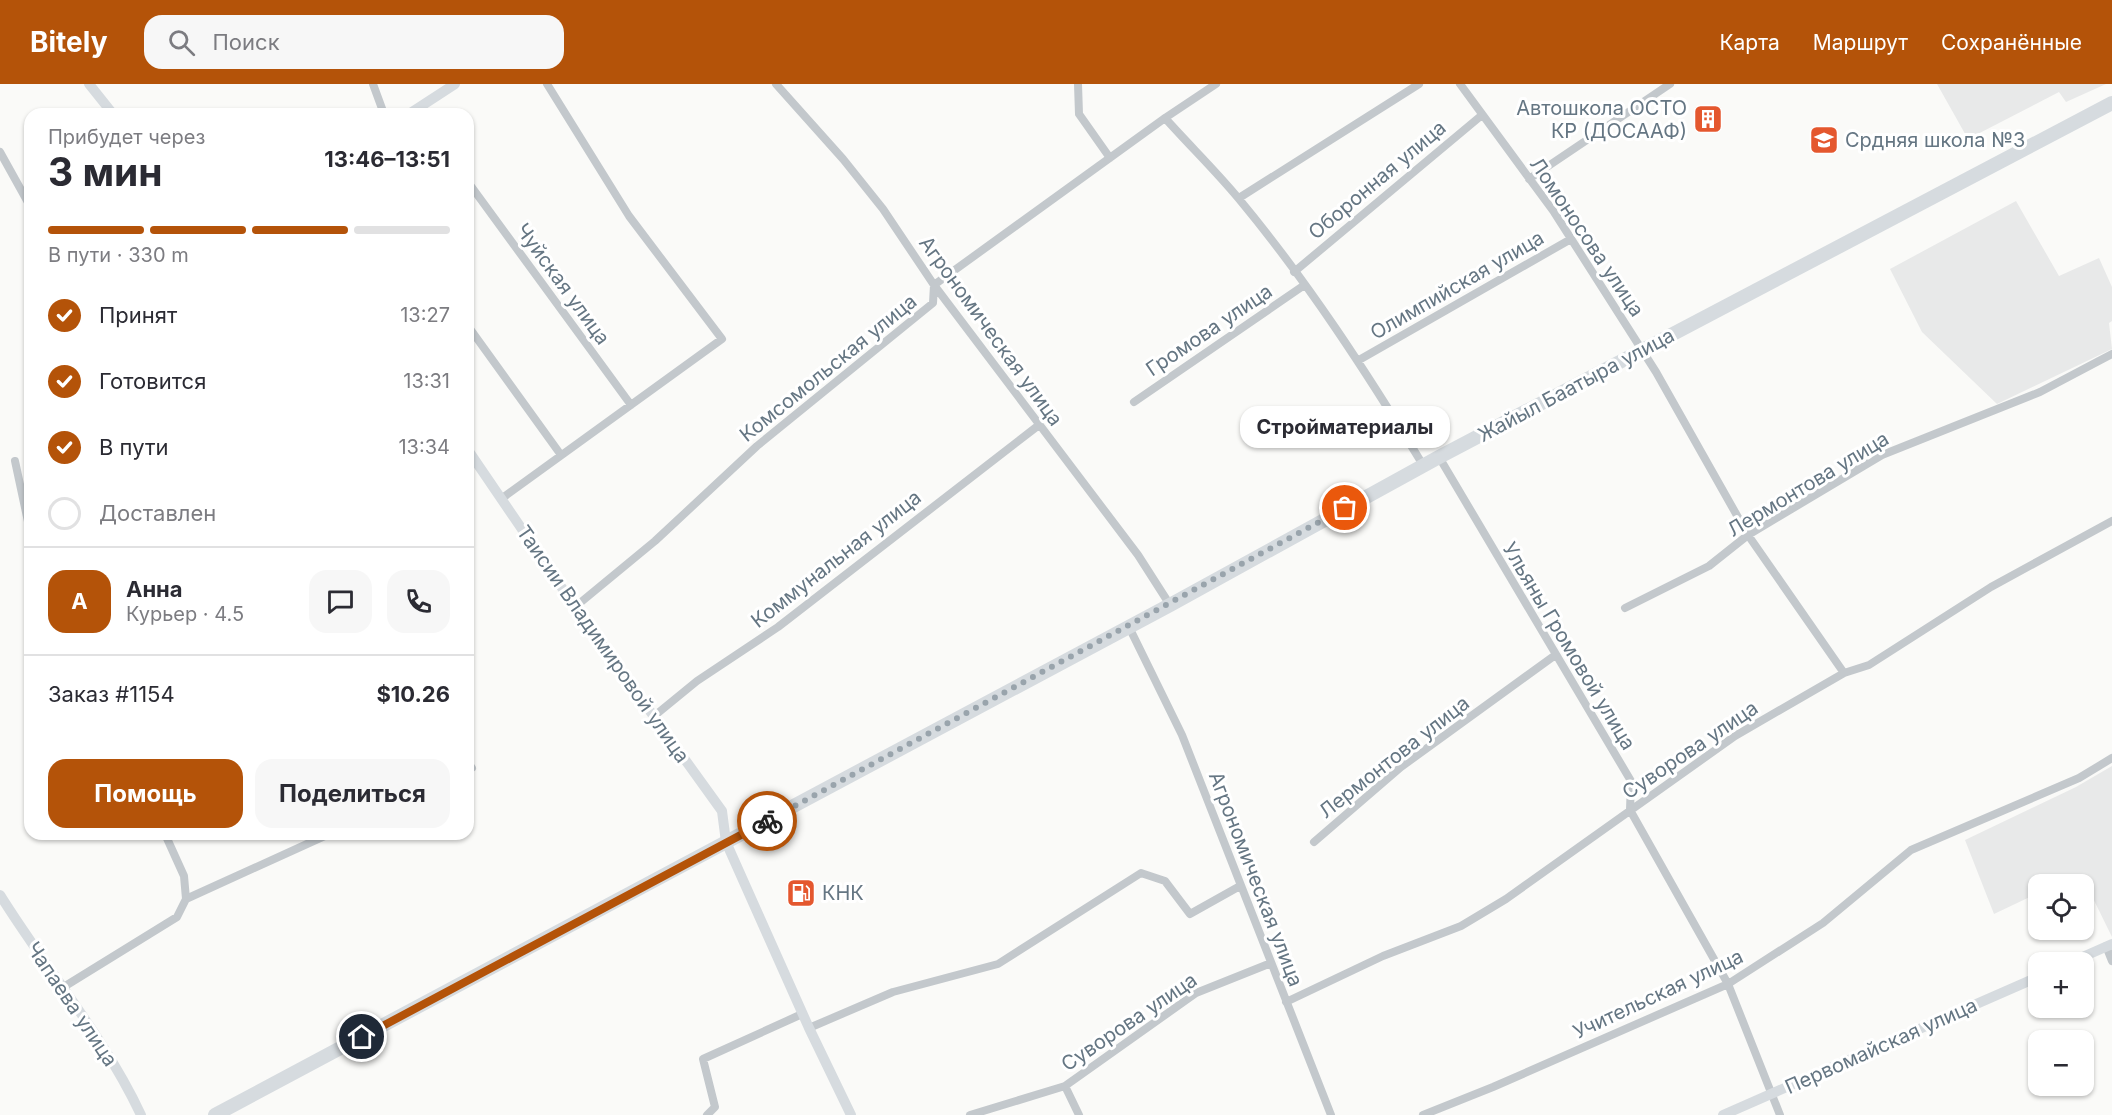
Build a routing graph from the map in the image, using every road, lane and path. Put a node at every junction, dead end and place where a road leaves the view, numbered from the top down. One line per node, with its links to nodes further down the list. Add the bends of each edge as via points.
1 (89, 84): 12 (street)
2 (373, 84): 13 (street)
3 (455, 84): 14 (street)
4 (547, 84): 32 (street, via 629,216 722,339)
5 (776, 84): 25 (street, Агрономическая улица, via 883,209)
6 (1078, 84): 18 (street, via 1079,114)
7 (1216, 84): 16 (street, Комсомольская улица)
8 (1419, 84): 22 (street)
9 (1460, 84): 15 (street, Ломоносова улица)
10 (1670, 84): 19 (street)
11 (2112, 103): 28 (highway, Жайыл Баатыра улица)
12 (108, 108)
13 (382, 108)
14 (421, 108)
15 (1482, 115): 19 (street, Ломоносова улица); 24 (street, Оборонная улица)
16 (1165, 118): 18 (street, Комсомольская улица); 22 (street, Громова улица)
17 (0, 152): 20 (street)
18 (1110, 158): 25 (street, Комсомольская улица)
19 (1529, 178): 23 (street, Ломоносова улица)
20 (24, 188)
21 (474, 190): 32 (street, Чуйская улица)
22 (1239, 198): 24 (street, Громова улица)
23 (1571, 239): 28 (street, Ломоносова улица); 30 (street, Олимпийская улица)
24 (1294, 272): 26 (street, Громова улица)
25 (934, 285): 33 (street, Агрономическая улица); 44 (street, Комсомольская улица, via 933,303 757,446)
26 (1303, 285): 30 (street, Громова улица); 31 (street, Громова улица)
27 (474, 334): 34 (street)
28 (1643, 351): 35 (highway, Жайыл Баатыра улица); 42 (street, Ломоносова улица)
29 (2112, 354): 42 (street, Лермонтова улица, via 2040,392 1882,455)
30 (1359, 360): 38 (street, Громова улица)
31 (1134, 402)
32 (631, 405): 34 (street)
33 (1039, 425): 43 (street, Агрономическая улица, via 1138,555); 49 (street, Коммунальная улица, via 778,627 697,681)
34 (561, 455): 39 (street)
35 (1439, 457): 38 (highway, Жайыл Баатыра улица); 47 (street, Ульяны Громовой улица)
36 (474, 459): 39 (street, Таисии Владимировой улица)
37 (15, 461): 40 (street)
38 (1423, 465): 43 (highway, Жайыл Баатыра улица)
39 (501, 499): 44 (street, Таисии Владимировой улица)
40 (24, 503)
41 (2112, 521): 48 (street, Суворова улица, via 1991,587 1869,665)
42 (1748, 535): 45 (street, Лермонтова улица, via 1708,566); 48 (street, Ломоносова улица)
43 (1170, 604): 46 (highway, Жайыл Баатыра улица)
44 (575, 608): 49 (street, Таисии Владимировой улица)
45 (1625, 608)
46 (1129, 627): 54 (highway, Жайыл Баатыра улица); 56 (street, Агрономическая улица, via 1182,735)
47 (1554, 656): 51 (street, Ульяны Громовой улица, via 1630,781); 55 (street, Лермонтова улица, via 1401,767)
48 (1844, 673): 51 (street, Суворова улица, via 1735,736)
49 (653, 717): 54 (street, Таисии Владимировой улица, via 722,811)
50 (2112, 758): 64 (street, Учительская улица, via 2079,778 1911,850 1823,923)
51 (1630, 810): 64 (street, Ульяны Громовой улица); 66 (street, Суворова улица, via 1506,899 1461,926 1383,956)
52 (168, 840): 58 (street, via 184,876)
53 (315, 840): 58 (street)
54 (726, 842): 67 (street, Таисии Владимировой улица); 72 (highway, Жайыл Баатыра улица)
55 (1314, 842)
56 (1240, 886): 62 (street, Агрономическая улица); 68 (street, via 1190,914 1166,881 1141,873 998,964 893,992)
57 (0, 895): 65 (street, Чапаева улица)
58 (186, 899): 65 (street, via 177,917)
59 (2109, 945): 60 (street); 61 (street)
60 (2093, 952)
61 (2112, 961)
62 (1271, 963): 66 (street, Агрономическая улица); 69 (street, Суворова улица, via 1196,993)
63 (2028, 980): 70 (street, Первомайская улица)
64 (1728, 984): 70 (street, Ульяны Громовой улица); 78 (street, Учительская улица)
65 (62, 988): 71 (street, Чапаева улица, via 108,1053)
66 (1286, 1002): 77 (street, Агрономическая улица)
67 (802, 1014): 68 (street); 73 (street, via 703,1059 716,1107)
68 (808, 1028): 74 (street)
69 (1065, 1086): 75 (street, Суворова улица); 76 (street)
70 (1772, 1094): 79 (street, Первомайская улица); 80 (street, Ульяны Громовой улица)
71 (141, 1115)
72 (215, 1115)
73 (707, 1115)
74 (851, 1115)
75 (970, 1115)
76 (1079, 1115)
77 (1331, 1115)
78 (1423, 1115)
79 (1724, 1115)
80 (1780, 1115)

